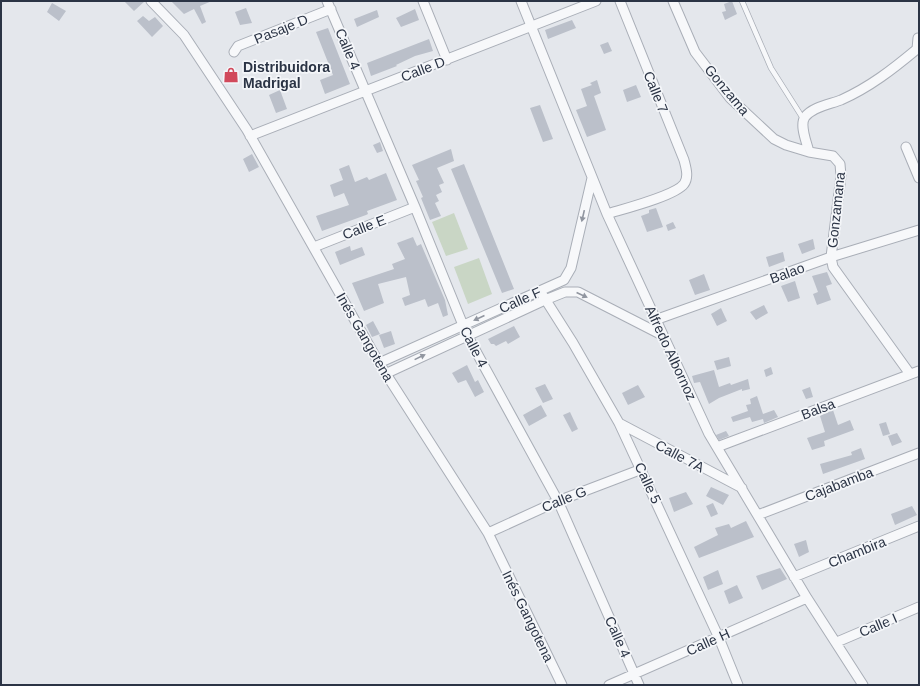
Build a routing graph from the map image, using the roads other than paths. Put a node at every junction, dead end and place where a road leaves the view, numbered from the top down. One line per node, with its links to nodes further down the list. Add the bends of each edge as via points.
1 (150, 1): 15 (street, Inés Gangotena, via 184,35)
2 (423, 1): 12 (street)
3 (521, 1): 9 (street, Alfredo Albornoz)
4 (596, 1): 9 (street, Calle D)
5 (620, 1): 21 (street, Calle 7, via 684,160 687,177 684,184 672,192)
6 (673, 1): 17 (street, Gonzama, via 695,52 730,98 774,139)
7 (742, 1): 14 (lane, via 771,68)
8 (329, 5): 11 (street, Pasaje D, via 238,46); 13 (street, Calle 4)
9 (531, 26): 12 (street, Calle D); 18 (street, Alfredo Albornoz)
10 (918, 38): 14 (street, via 917,49 877,81 813,111 805,116)
11 (234, 52)
12 (447, 60): 13 (street, Calle D)
13 (366, 91): 15 (street, Calle D); 20 (street, Calle 4)
14 (804, 120): 17 (street)
15 (250, 136): 23 (street, Inés Gangotena)
16 (906, 147): 19 (street)
17 (809, 152): 24 (street, Gonzamana, via 833,156 840,164 841,176)
18 (592, 178): 21 (street, Alfredo Albornoz); 25 (street, Calle F, one-way to 25, via 568,275 558,284)
19 (919, 178)
20 (415, 207): 23 (street, Calle E); 28 (street, Calle 4)
21 (607, 214): 27 (street, Alfredo Albornoz)
22 (919, 230): 24 (street, Balao)
23 (314, 246): 31 (street, Inés Gangotena)
24 (832, 258): 27 (street, Balao); 32 (street, Gonzamana, via 836,272)
25 (540, 291): 26 (street, Calle 5); 28 (street, Calle F, one-way to 28)
26 (546, 300): 29 (street, Calle F); 30 (street, Calle F, one-way to 30, via 565,292 578,292); 34 (street, Calle 5)
27 (655, 320): 30 (street, Alfredo Albornoz)
28 (462, 325): 29 (street, Calle 4); 31 (street, Calle F)
29 (467, 335): 33 (street, Calle F, one-way to 29); 39 (street, Calle 4)
30 (662, 335): 35 (street, Alfredo Albornoz)
31 (378, 363): 33 (street, Inés Gangotena)
32 (915, 373): 35 (street, Balsa)
33 (385, 374): 42 (street, Inés Gangotena)
34 (619, 423): 37 (street, Calle 5); 38 (street, Calle 7A)
35 (717, 448): 38 (street, Alfredo Albornoz)
36 (919, 453): 40 (street, Cajabamba)
37 (642, 469): 39 (street, Calle G); 46 (street, Calle 5)
38 (742, 488): 40 (street, Alfredo Albornoz)
39 (558, 501): 42 (street, Calle G); 48 (street, Calle 4)
40 (758, 515): 43 (street, Alfredo Albornoz)
41 (919, 526): 43 (street, Chambira)
42 (488, 533): 49 (street, Inés Gangotena)
43 (794, 577): 44 (street, Alfredo Albornoz)
44 (807, 598): 46 (street, Calle H); 47 (street, Alfredo Albornoz)
45 (919, 607): 47 (street, Calle I)
46 (719, 638): 48 (street, Calle H); 52 (street, Calle 5)
47 (837, 642): 53 (street, Alfredo Albornoz)
48 (634, 674): 50 (street, Calle H); 51 (street, Calle 4)
49 (562, 685)
50 (609, 685)
51 (639, 685)
52 (738, 685)
53 (863, 685)

